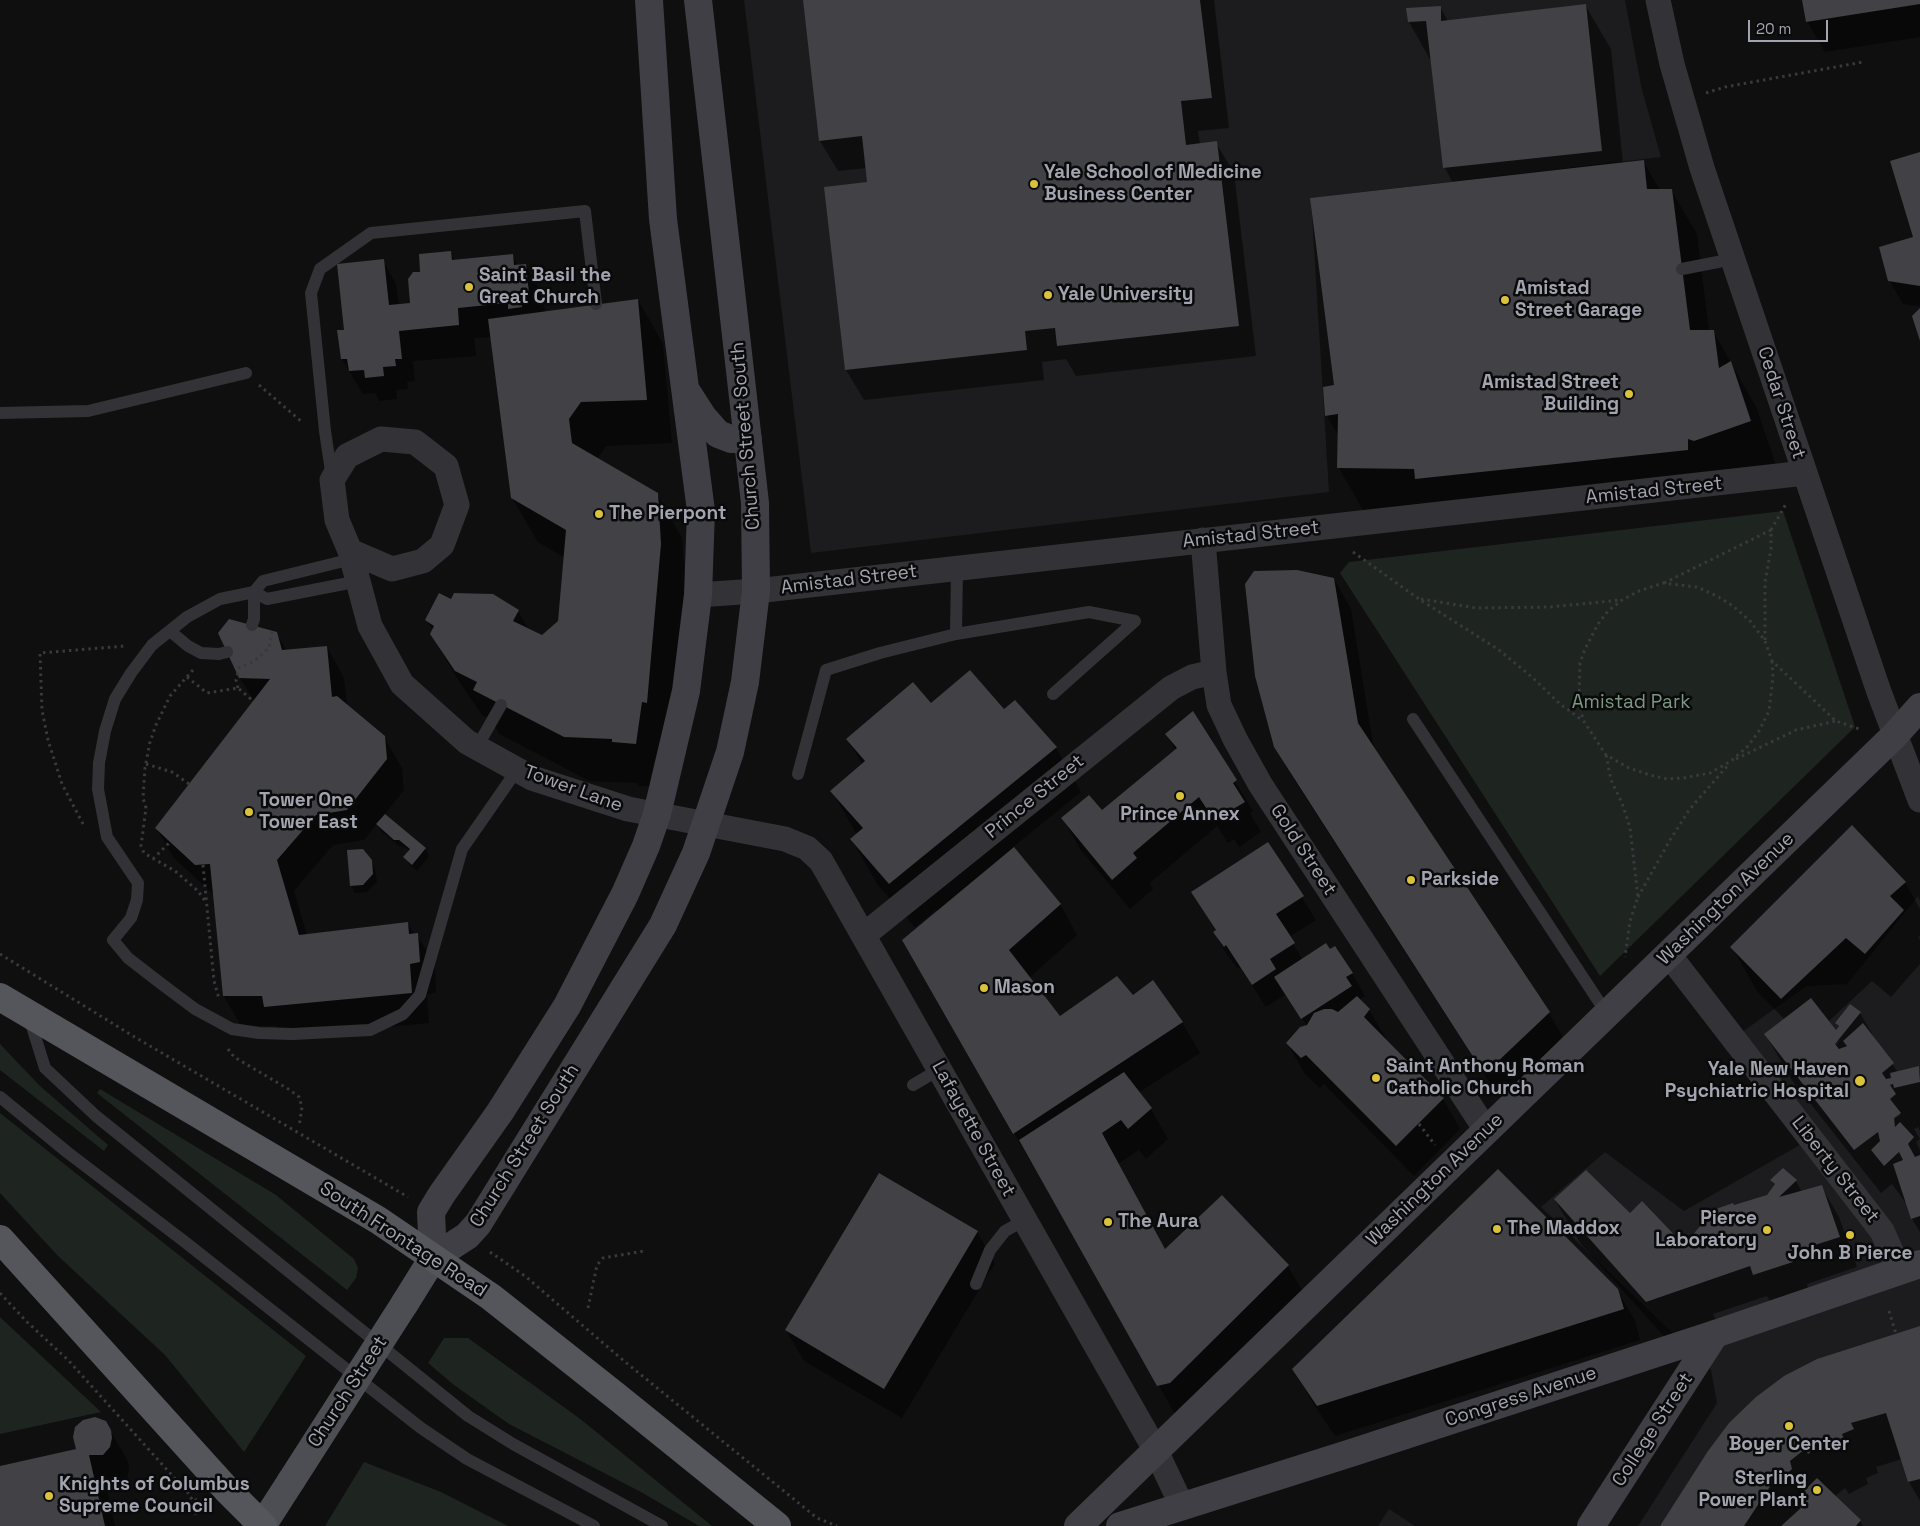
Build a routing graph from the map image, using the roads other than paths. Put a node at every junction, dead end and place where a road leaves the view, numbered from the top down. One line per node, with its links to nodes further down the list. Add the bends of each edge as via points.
1 (649, 0): 8 (main road, Church Street South, via 663,220)
2 (698, 0): 10 (main road, Church Street South)
3 (1658, 0): 4 (street, Cedar Street, via 1684,111)
4 (1733, 258): 5 (lane); 11 (street, Cedar Street)
5 (1682, 269)
6 (596, 304): 12 (lane, via 585,211 371,233 320,269 311,294)
7 (246, 373): 9 (lane, via 88,412)
8 (684, 387): 10 (main road, via 718,434 731,439); 18 (main road, Church Street South, via 701,511)
9 (0, 413)
10 (748, 439): 16 (main road, Church Street South, via 756,503)
11 (1805, 473): 13 (street, Amistad Street); 28 (street, Cedar Street)
12 (332, 480): 14 (street, Tower Lane, via 337,520); 14 (street, via 347,456 381,439 415,442 446,466 457,505 442,545 423,561 392,569)
13 (1203, 540): 15 (street, Amistad Street); 23 (street, Gold Street)
14 (354, 564): 17 (lane, via 263,581); 17 (lane, via 267,599); 29 (street, Tower Lane, via 370,626 402,684 467,742)
15 (957, 568): 16 (street, Amistad Street); 21 (lane)
16 (756, 591): 18 (street, Amistad Street); 34 (main road, Church Street South, via 738,717)
17 (254, 592): 19 (lane); 20 (lane, via 220,599 187,617)
18 (698, 595): 33 (main road, Church Street South, via 686,691)
19 (252, 625)
20 (170, 631): 22 (lane, via 201,653); 30 (lane, via 152,645 115,699 99,763 98,789 107,837 138,883 131,918 113,940 128,958 195,1009 232,1029 294,1034 370,1030 403,1014 420,995 462,848)
21 (956, 634): 24 (lane, via 1089,612 1135,621); 31 (lane, via 826,670)
22 (227, 652)
23 (1214, 672): 35 (street, Prince Street, via 1192,677 1171,688); 43 (street, Gold Street, via 1219,705 1260,784)
24 (1053, 694)
25 (501, 705): 29 (lane)
26 (1920, 708): 28 (main road, Washington Avenue)
27 (1413, 719): 39 (lane)
28 (1896, 735): 32 (street, Cedar Street); 36 (main road, Washington Avenue)
29 (477, 747): 30 (street, Tower Lane)
30 (517, 770): 33 (street, Tower Lane, via 532,778 628,809)
31 (798, 774)
32 (1920, 800)
33 (656, 814): 34 (street, Tower Lane); 46 (main road, Church Street South, via 625,894 567,1006 432,1212)
34 (706, 824): 35 (street, Lafayette Street, via 785,839 808,848 821,861); 46 (main road, Church Street South, via 663,925 478,1224 467,1236)
35 (864, 935): 40 (street, Lafayette Street)
36 (1669, 955): 39 (main road, Washington Avenue); 47 (street, Liberty Street)
37 (0, 997): 38 (highway, South Frontage Road)
38 (27, 1013): 46 (highway, South Frontage Road, via 378,1220); 54 (lane, via 45,1068 96,1116 468,1416)
39 (1607, 1014): 43 (main road, Washington Avenue)
40 (940, 1069): 41 (lane); 44 (street, Lafayette Street)
41 (913, 1085)
42 (0, 1097): 53 (lane, via 421,1428 467,1459)
43 (1486, 1130): 50 (main road, Washington Avenue)
44 (1025, 1220): 48 (lane, via 1006,1232 990,1250); 50 (street, Lafayette Street)
45 (0, 1239): 52 (highway)
46 (433, 1258): 52 (main road, Church Street, bridge); 55 (highway, South Frontage Road, via 491,1297)
47 (1910, 1268): 49 (main road, Congress Avenue)
48 (976, 1284)
49 (1715, 1334): 51 (main road, Congress Avenue); 58 (main road, College Street)
50 (1156, 1451): 51 (street, Lafayette Street); 56 (main road, Washington Avenue)
51 (1182, 1506): 57 (main road, Congress Avenue)
52 (262, 1526)
53 (594, 1526)
54 (662, 1526)
55 (777, 1526)
56 (1078, 1526)
57 (1120, 1526)
58 (1591, 1526)

